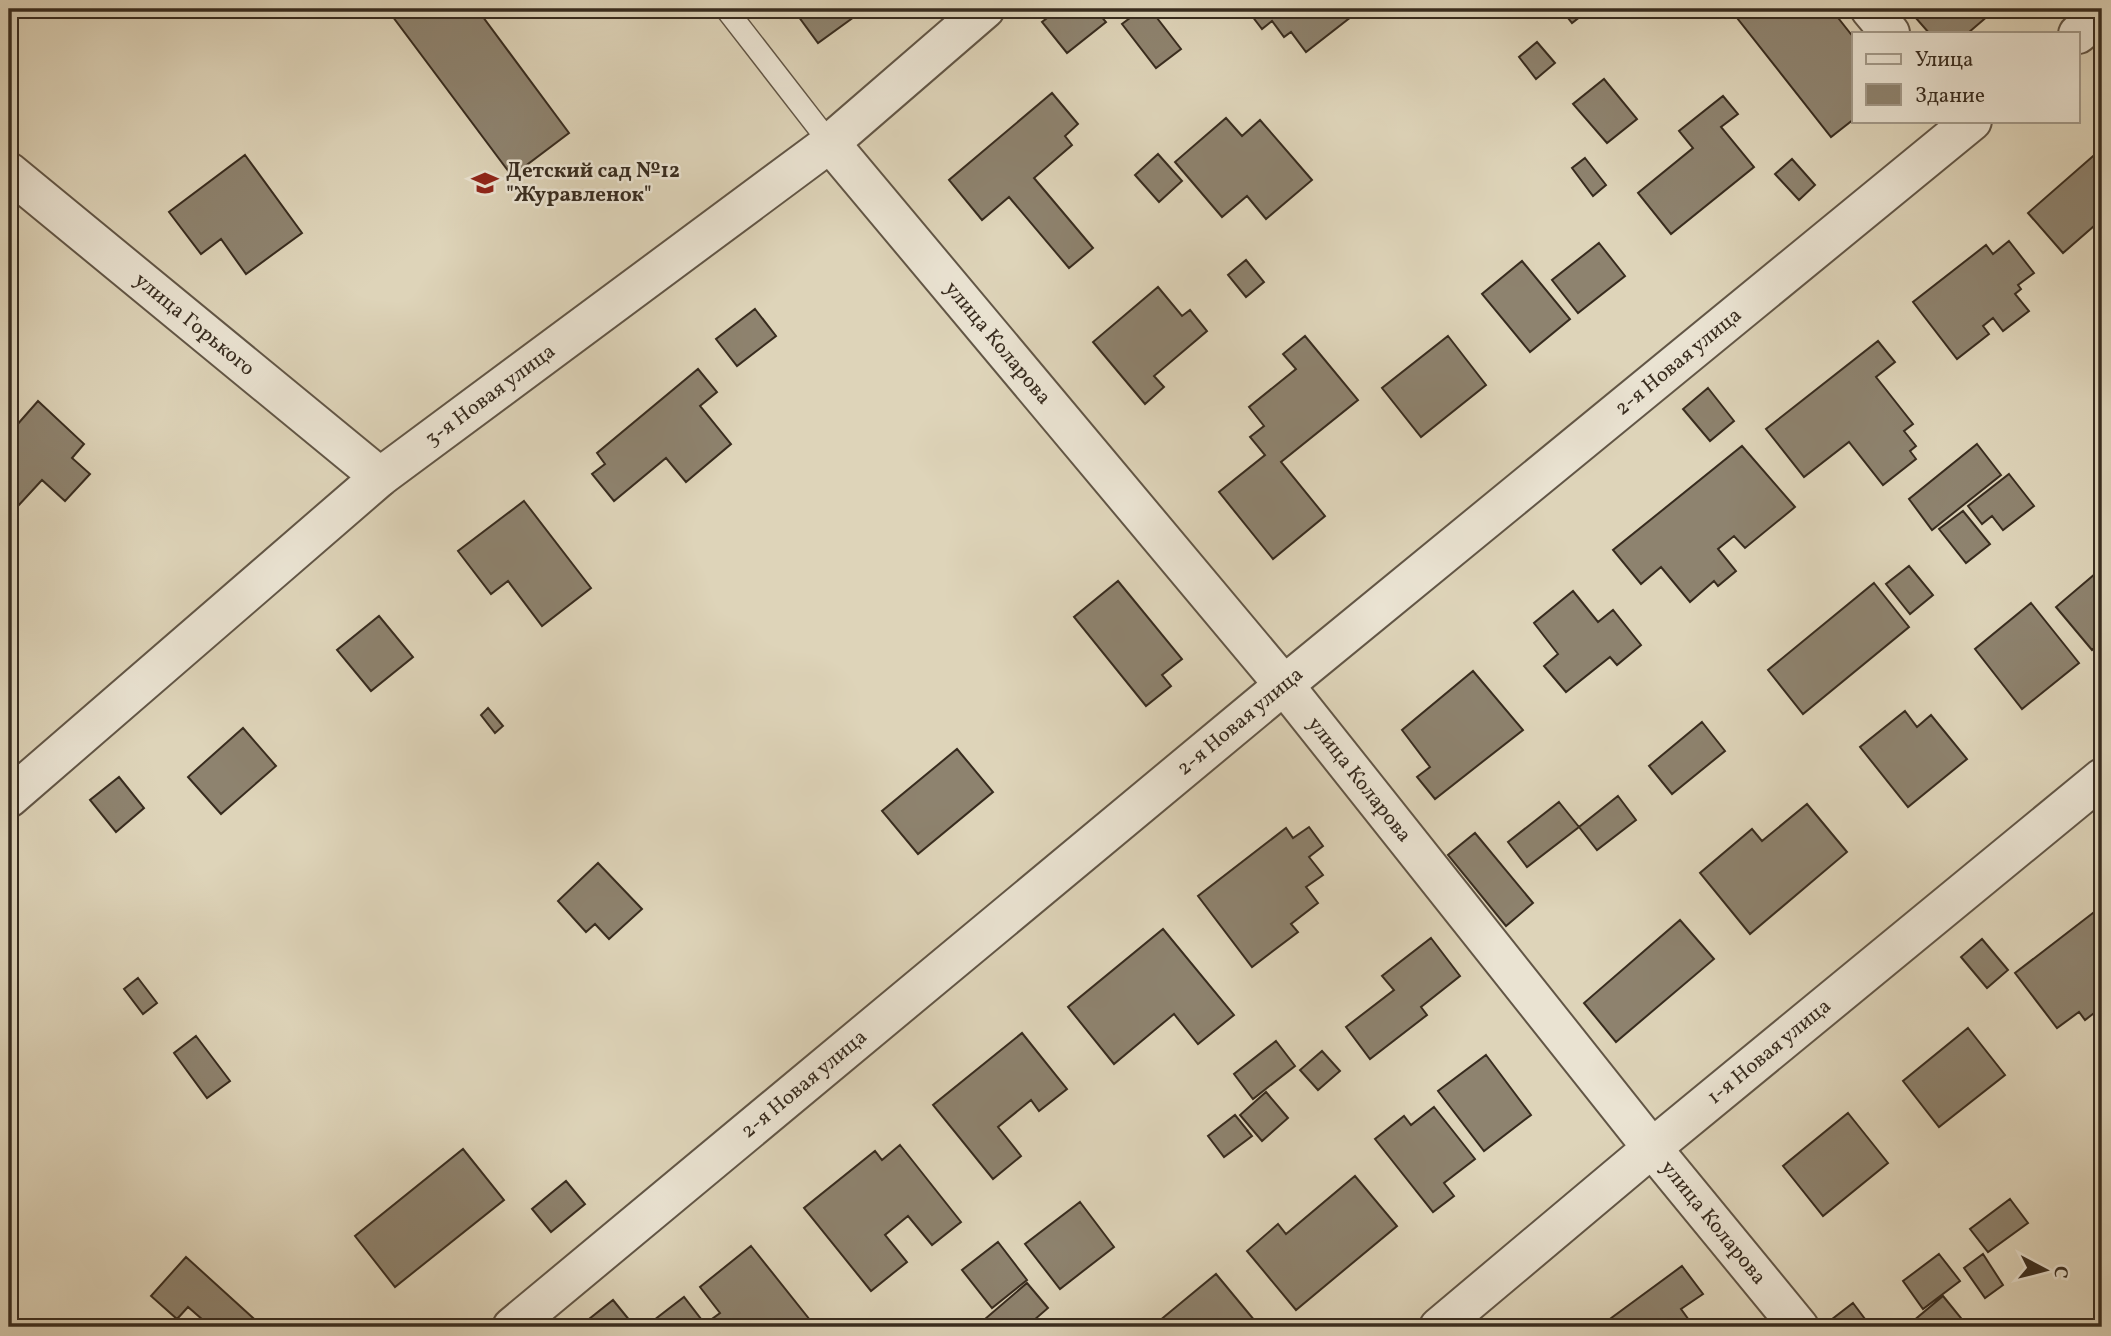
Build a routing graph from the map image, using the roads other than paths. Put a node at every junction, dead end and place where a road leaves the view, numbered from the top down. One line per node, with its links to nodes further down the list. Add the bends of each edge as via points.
1 (726, 9): 8 (lane)
2 (985, 9): 8 (street, 3-я Новая улица)
3 (1870, 9): 5 (street)
4 (2102, 14): 6 (street)
5 (1889, 32)
6 (2080, 32)
7 (1966, 123): 11 (street, 2-я Новая улица)
8 (830, 143): 10 (street, 3-я Новая улица); 11 (street, улица Коларова)
9 (9, 172): 10 (street, улица Горького)
10 (380, 477): 13 (street, 3-я Новая улица)
11 (1284, 685): 14 (street, улица Коларова); 15 (street, 2-я Новая улица)
12 (2102, 778): 14 (street, 1-я Новая улица)
13 (9, 798)
14 (1652, 1148): 16 (street, 1-я Новая улица); 17 (street, улица Коларова)
15 (512, 1327)
16 (1439, 1327)
17 (1799, 1327)

